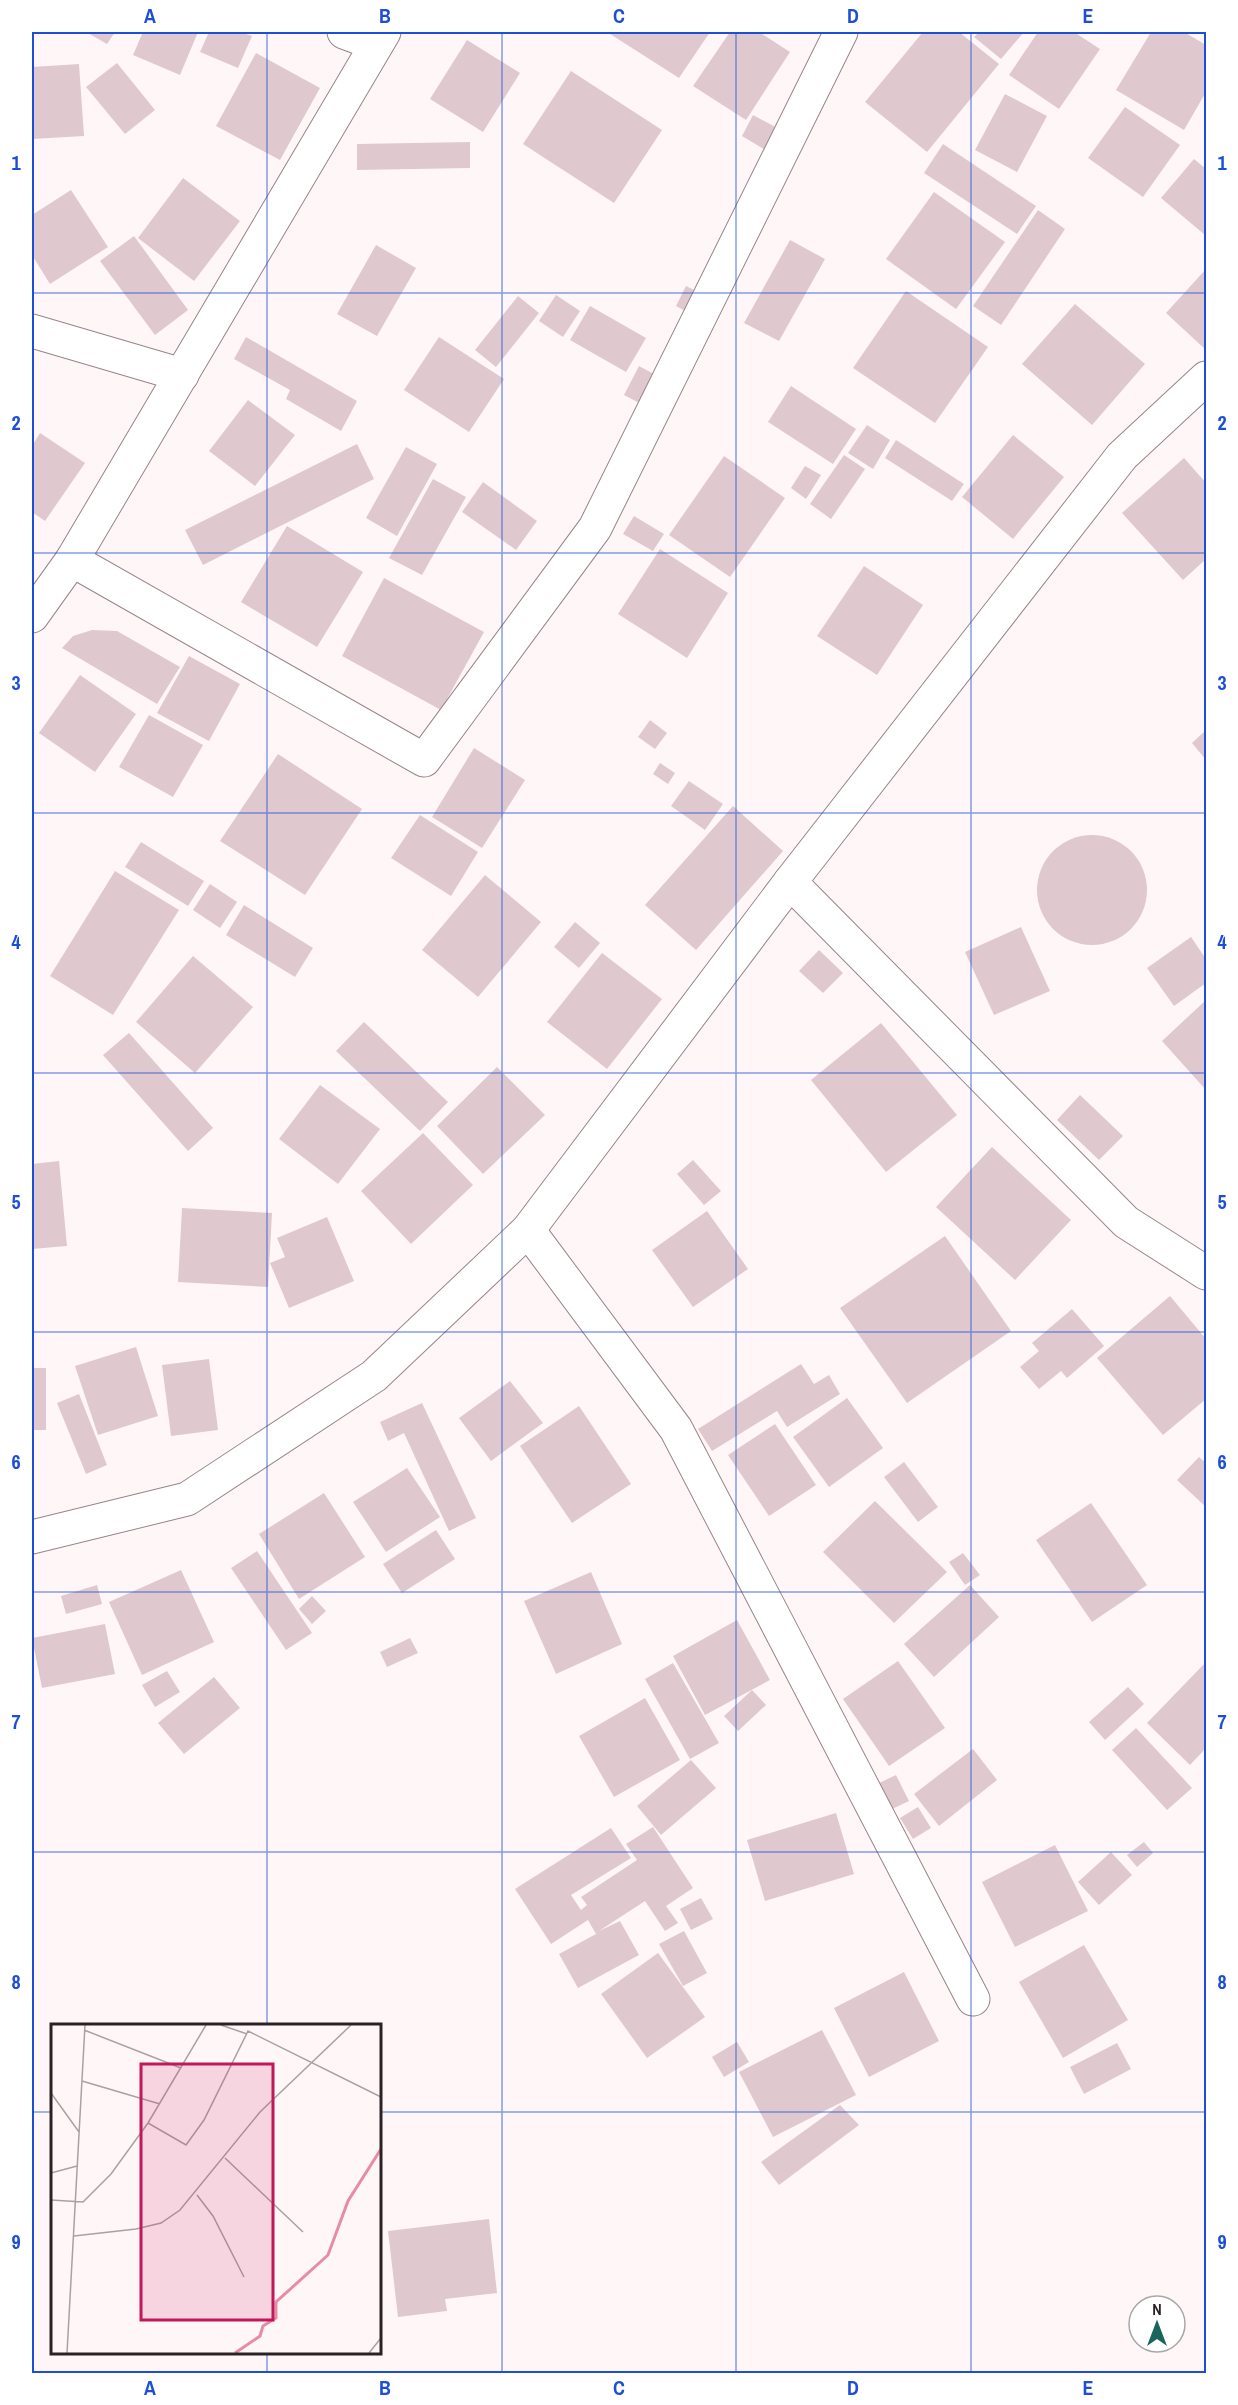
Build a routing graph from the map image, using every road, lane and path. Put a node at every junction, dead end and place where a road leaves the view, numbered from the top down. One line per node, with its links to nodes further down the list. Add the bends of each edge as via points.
1 (344, 32): 3 (street)
2 (841, 32): 7 (street, via 596,528 424,760)
3 (380, 38): 5 (street)
4 (32, 331): 5 (street)
5 (182, 375): 7 (street)
6 (1206, 378): 9 (street, via 1122,456)
7 (72, 560): 8 (street)
8 (32, 616)
9 (790, 882): 10 (street); 11 (street, via 1126,1222)
10 (528, 1230): 12 (street, via 374,1376 187,1499); 13 (street, via 676,1429)
11 (1206, 1273)
12 (32, 1537)
13 (973, 1999)

